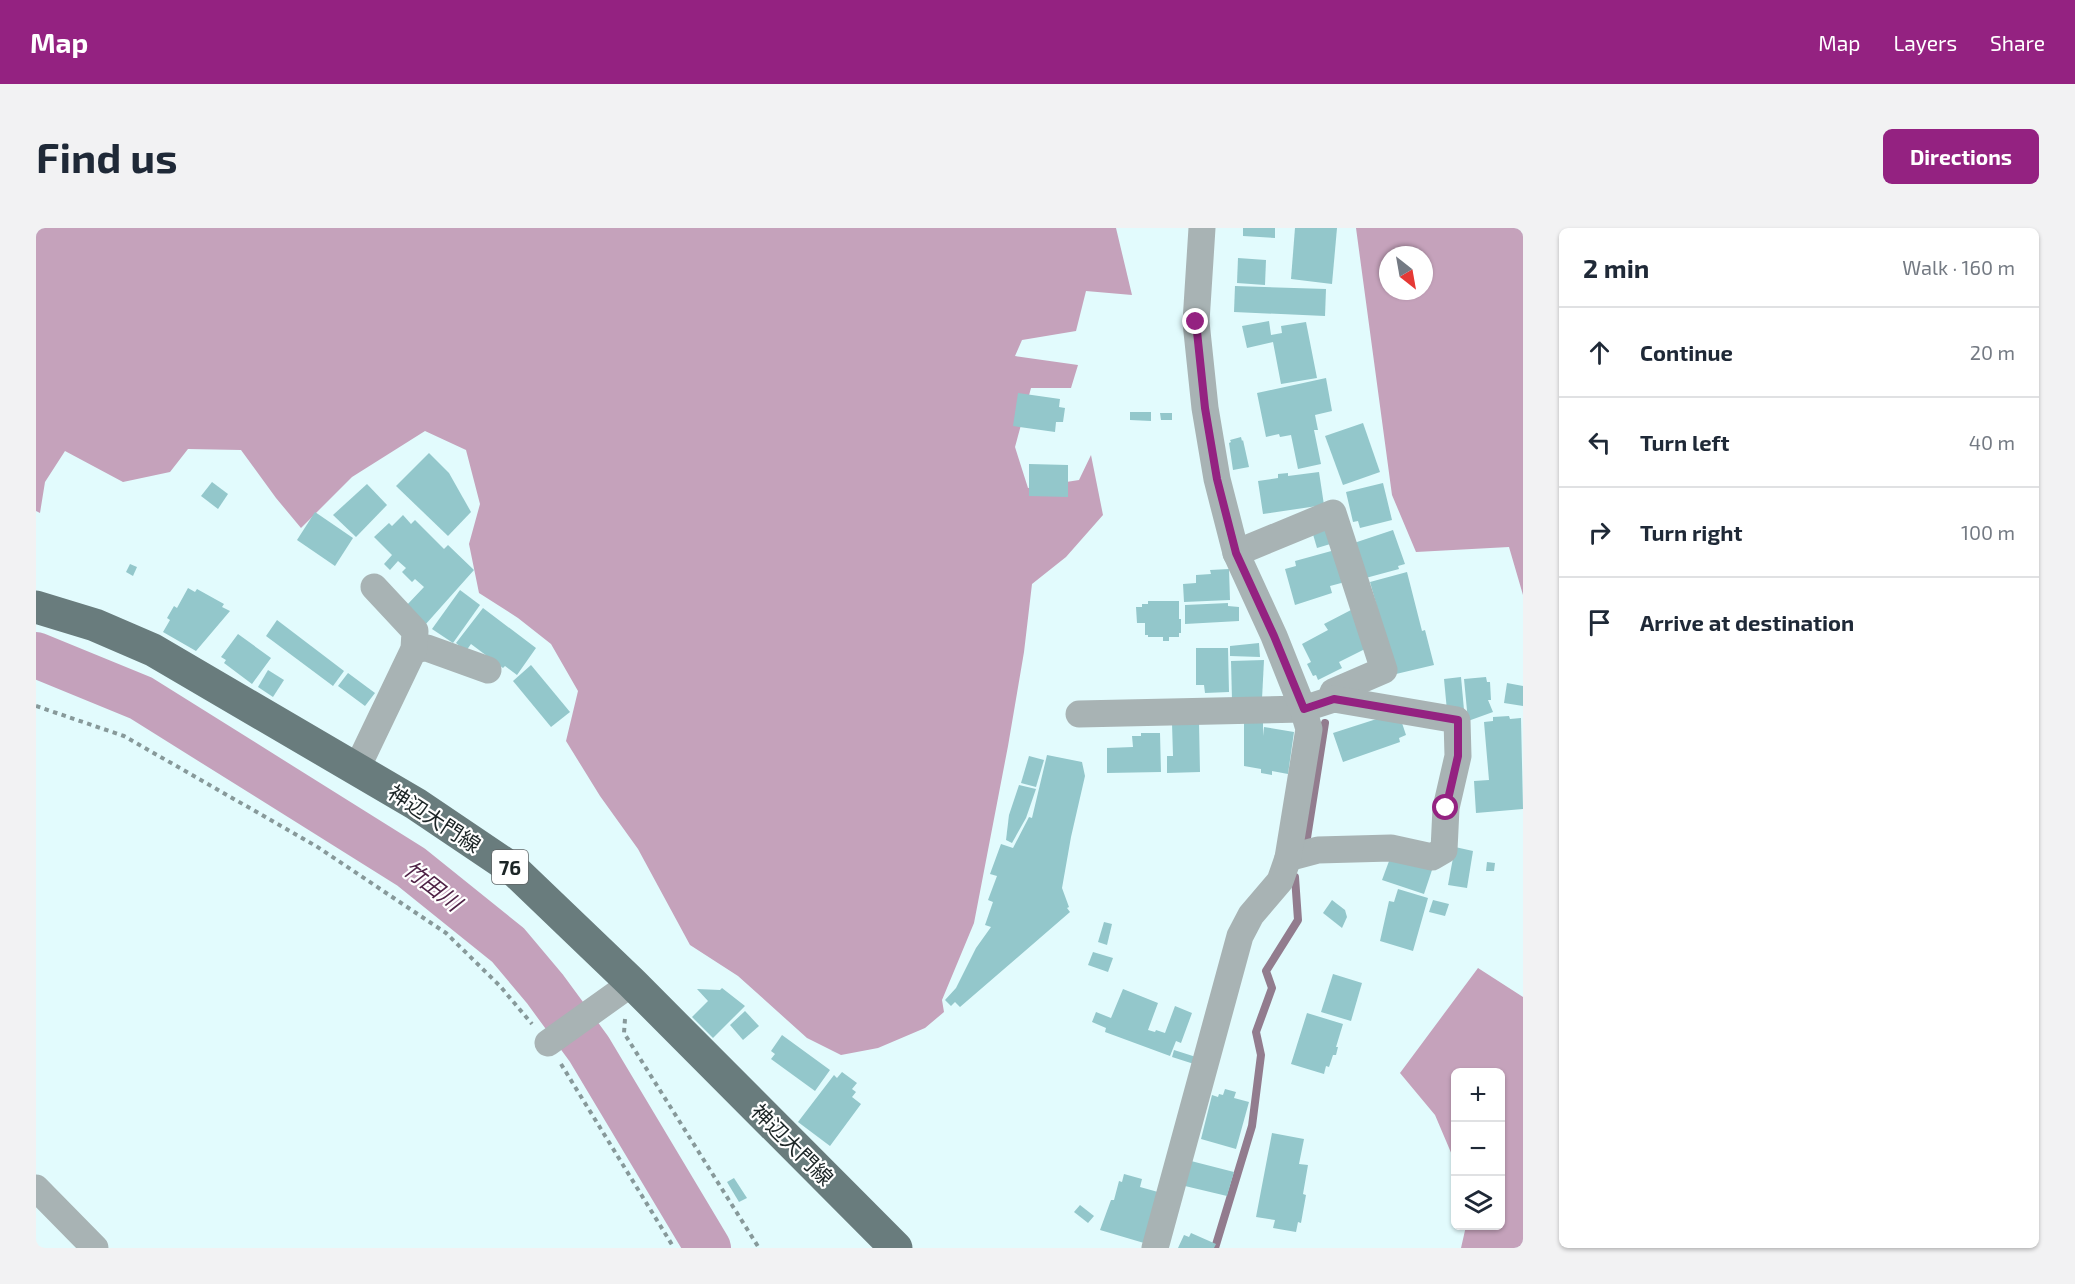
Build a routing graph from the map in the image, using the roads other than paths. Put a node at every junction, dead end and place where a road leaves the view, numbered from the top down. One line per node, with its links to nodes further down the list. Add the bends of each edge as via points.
1 (1202, 228): 2 (street, via 1196,322 1200,365 1217,479)
2 (1236, 553): 7 (street, via 1334,513 1384,670 1333,692); 8 (street)
3 (374, 587): 5 (street, via 415,631)
4 (36, 608): 10 (main road, 神辺大門線 / 76, via 95,625 153,650)
5 (414, 649): 6 (street, via 427,648); 10 (street)
6 (488, 670)
7 (1334, 699): 8 (street); 11 (street, via 1458,720 1458,756 1446,808 1444,850 1432,857 1391,848 1318,850)
8 (1304, 709): 9 (street); 11 (street, via 1309,729)
9 (1079, 714)
10 (357, 768): 12 (main road, 神辺大門線 / 76, via 514,870)
11 (1288, 858): 17 (street, via 1280,881 1251,915 1240,936)
12 (632, 983): 13 (street); 16 (main road, 神辺大門線 / 76)
13 (551, 1040)
14 (36, 1188): 15 (street)
15 (95, 1248)
16 (896, 1248)
17 (1155, 1248)

